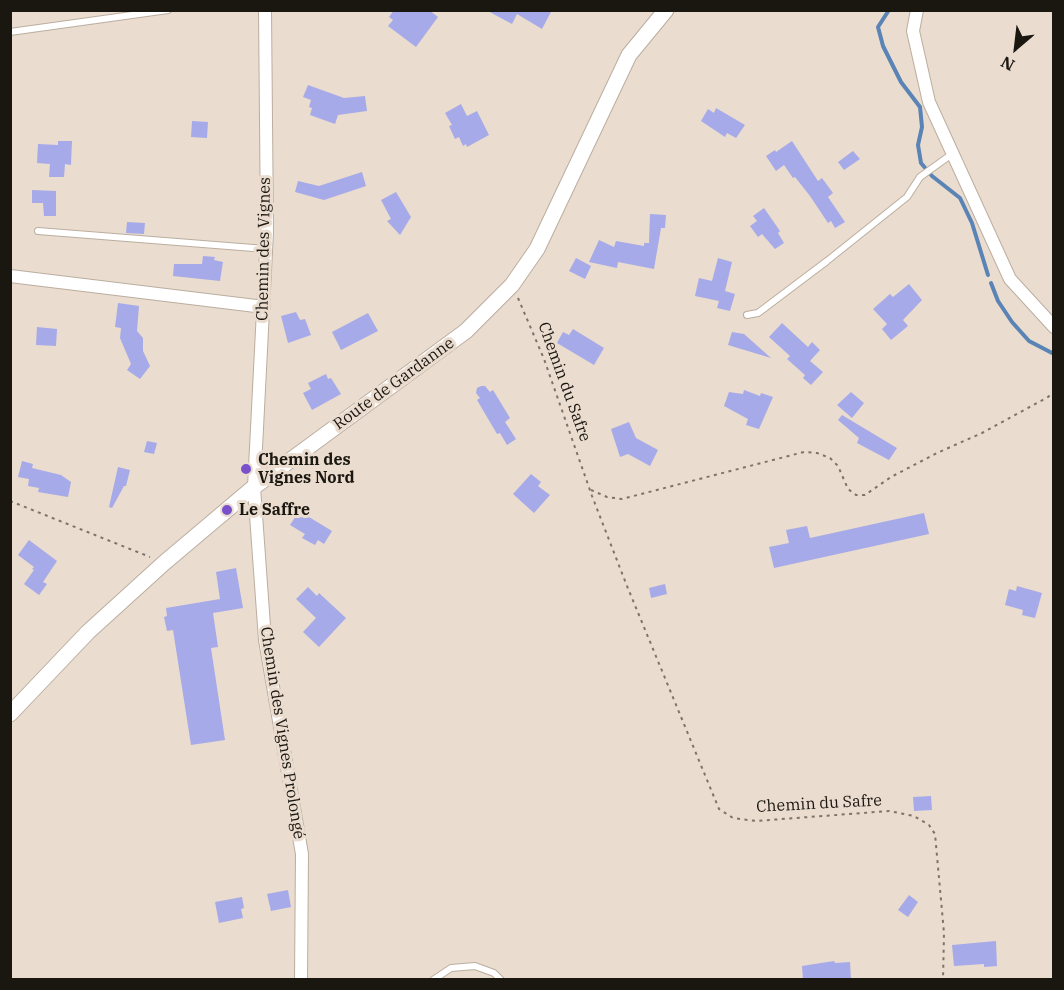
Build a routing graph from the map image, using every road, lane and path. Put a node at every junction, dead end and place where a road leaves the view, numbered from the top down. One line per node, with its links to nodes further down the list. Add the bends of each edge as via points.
1 (168, 10): 5 (lane)
2 (265, 10): 8 (street, Chemin des Vignes)
3 (666, 10): 10 (street, Route de Gardanne, via 629,55 537,249)
4 (917, 10): 6 (street, via 913,31 929,102)
5 (10, 32)
6 (952, 154): 12 (lane, via 920,177 907,197 827,261 758,313); 13 (street, via 1010,279)
7 (38, 231): 8 (lane)
8 (266, 249): 11 (street, Chemin des Vignes)
9 (10, 276): 11 (street)
10 (512, 285): 15 (street, Route de Gardanne, via 466,331); 16 (path, Chemin du Safre, via 544,359)
11 (264, 307): 15 (street, Chemin des Vignes)
12 (747, 315)
13 (1053, 327)
14 (1053, 392): 16 (path, via 982,433 891,477 865,495 848,489 830,458 804,452 622,499)
15 (254, 487): 18 (street, Route de Gardanne); 20 (street, Chemin des Vignes Prolongé, via 265,640 302,854)
16 (590, 490): 23 (path, Chemin du Safre, via 719,809 733,818 756,821 889,812 914,816 929,825 935,834 944,933)
17 (10, 501): 18 (path)
18 (164, 563): 19 (street, Route de Gardanne, via 88,632)
19 (10, 714)
20 (300, 980)
21 (433, 980): 22 (lane, via 451,969 475,966)
22 (501, 980)
23 (943, 980)

